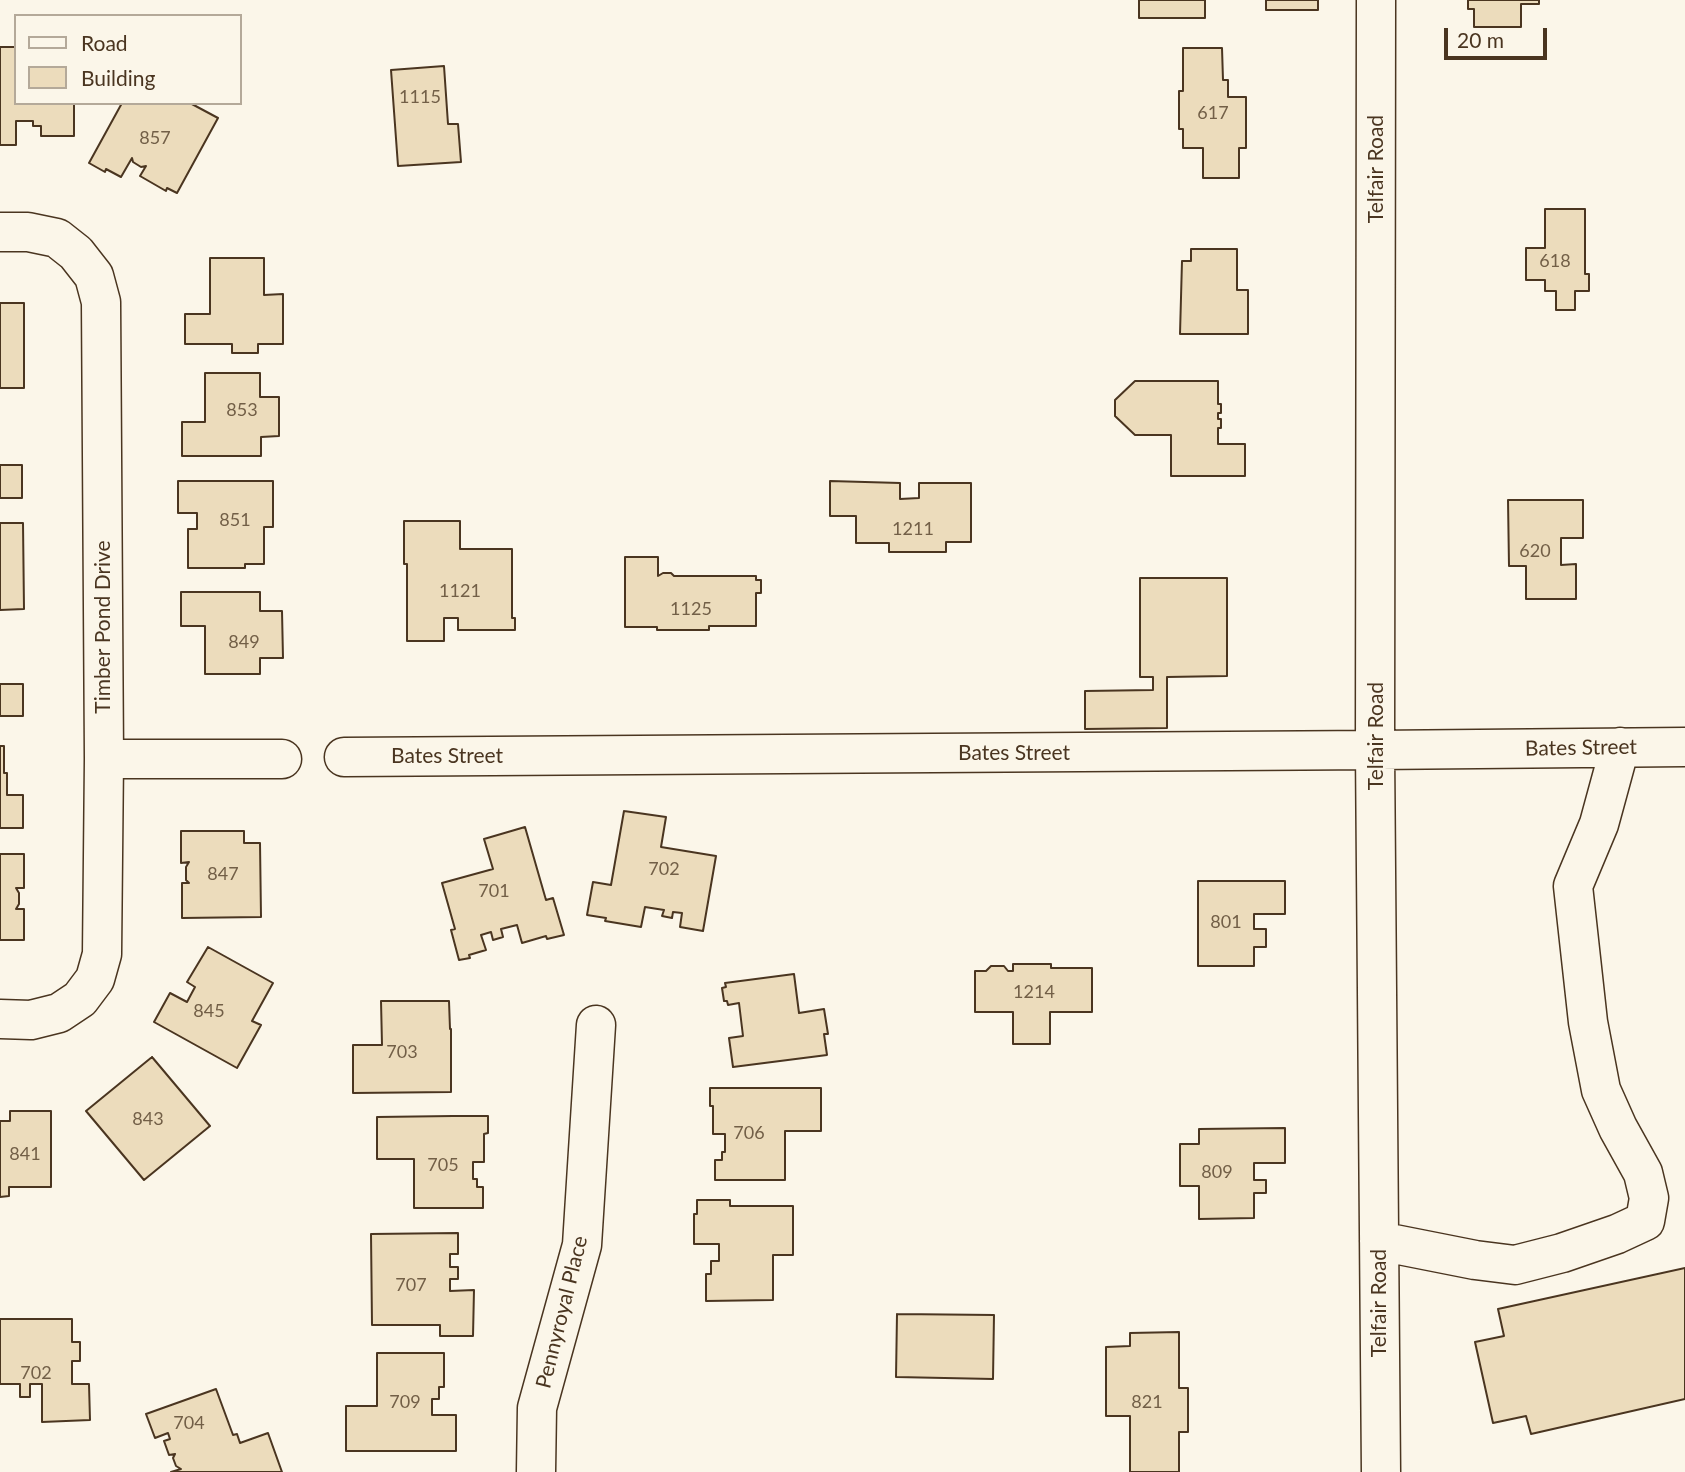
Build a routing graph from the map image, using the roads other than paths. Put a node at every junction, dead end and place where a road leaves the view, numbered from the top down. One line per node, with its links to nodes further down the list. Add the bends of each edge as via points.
1 (1376, 0): 5 (street, Telfair Road)
2 (0, 232): 7 (street, Timber Pond Drive, via 57,238 94,276 102,302)
3 (1620, 747): 4 (street, Bates Street); 5 (street, Bates Street); 11 (street, via 1599,824 1573,886 1588,1022 1601,1090 1643,1174 1649,1198 1645,1221 1562,1253 1515,1265)
4 (1685, 747)
5 (1376, 750): 6 (street, Bates Street); 11 (street, Telfair Road)
6 (344, 757)
7 (104, 759): 8 (street); 9 (street, Timber Pond Drive, via 102,954 95,979 80,999 59,1013 31,1020)
8 (282, 759)
9 (0, 1019)
10 (596, 1025): 12 (street, Pennyroyal Place, via 582,1245 537,1408)
11 (1379, 1241): 13 (street, Telfair Road)
12 (536, 1472)
13 (1381, 1472)

